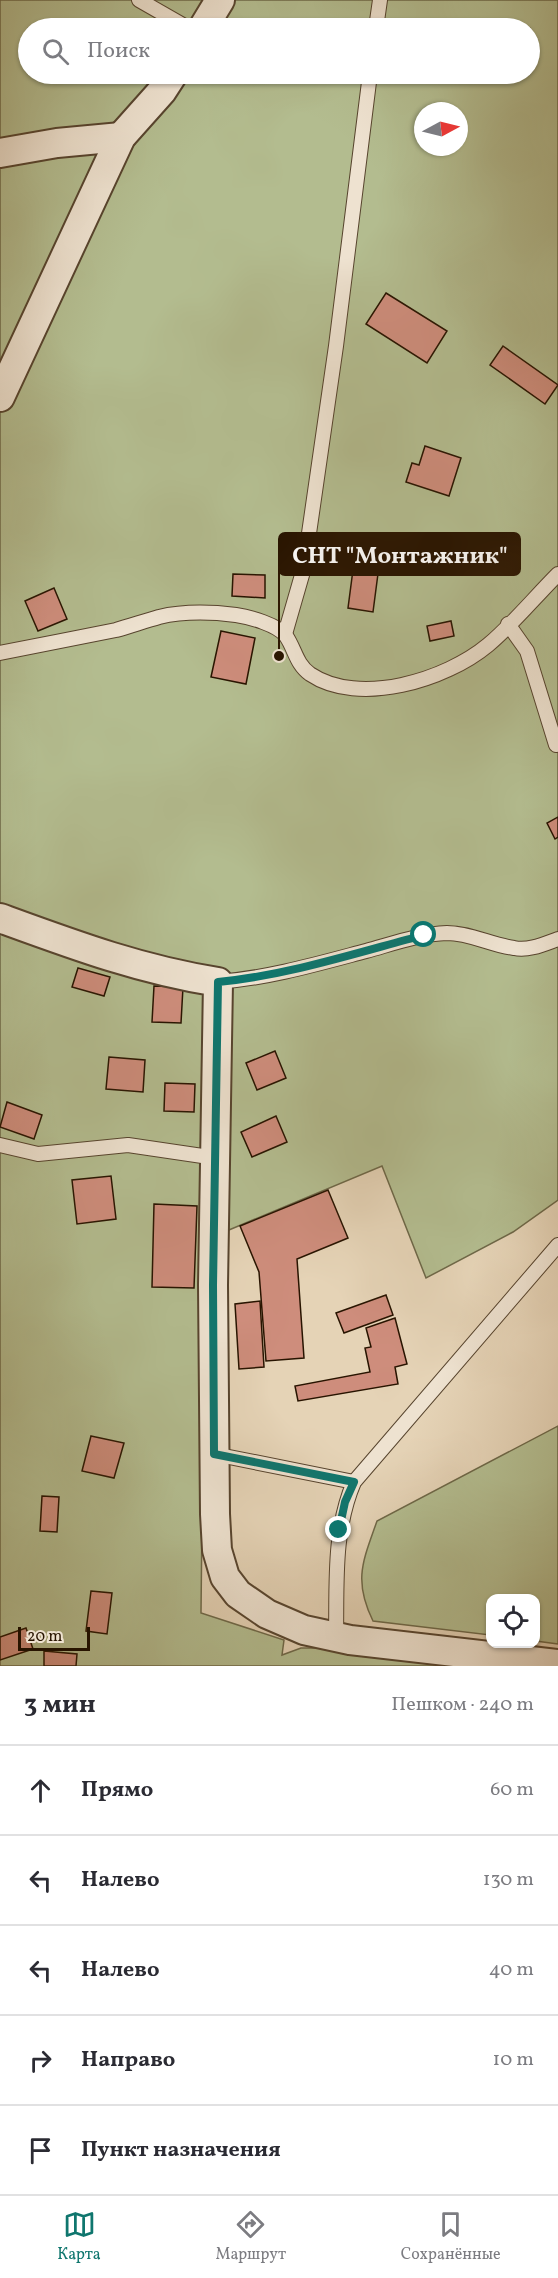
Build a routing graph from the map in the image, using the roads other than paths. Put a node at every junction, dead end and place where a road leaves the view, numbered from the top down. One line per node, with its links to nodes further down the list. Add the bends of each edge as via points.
1 (139, 0): 4 (lane)
2 (220, 0): 5 (street)
3 (380, 0): 6 (lane)
4 (170, 18)
5 (208, 18)
6 (377, 18)
7 (167, 84): 9 (street)
8 (369, 84): 14 (lane, via 304,568)
9 (121, 137): 10 (street); 11 (street)
10 (0, 153)
11 (0, 397)
12 (558, 574): 13 (lane)
13 (508, 624): 14 (lane, via 464,662 413,682 379,690 343,688 310,674 297,661); 16 (lane, via 527,651)
14 (285, 634): 15 (lane, via 263,622 237,615 191,613)
15 (0, 653)
16 (556, 745)
17 (0, 918): 19 (street, via 109,958)
18 (558, 939): 19 (lane, via 515,949 448,933 424,935 304,968)
19 (218, 982): 21 (street)
20 (0, 1145): 21 (lane, via 38,1154 128,1146)
21 (216, 1158): 23 (street)
22 (558, 1245): 24 (lane)
23 (214, 1454): 24 (lane); 25 (street, via 217,1550 225,1577 238,1594 267,1614 304,1630)
24 (354, 1482): 25 (lane, via 339,1530)
25 (336, 1637): 26 (street)
26 (558, 1664)

